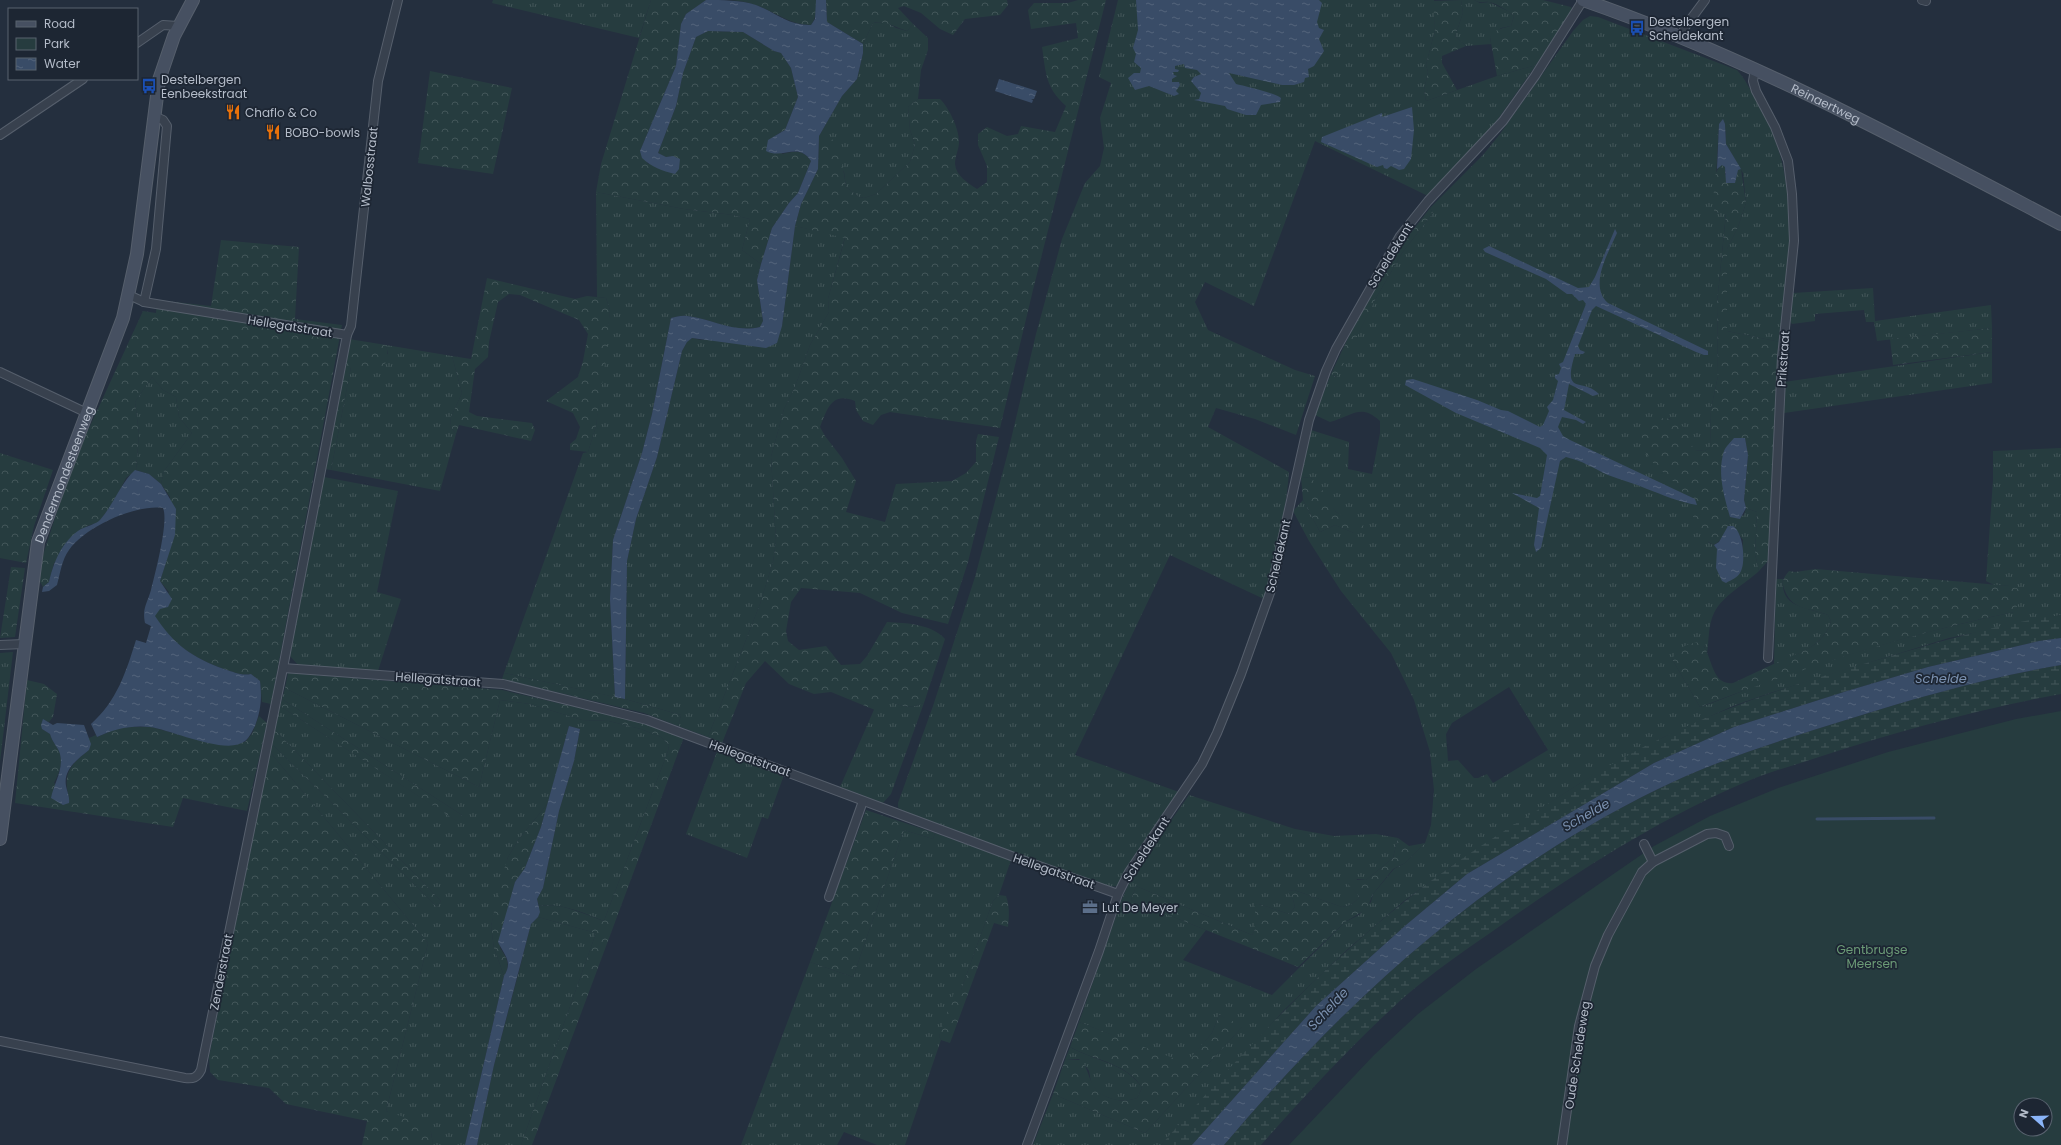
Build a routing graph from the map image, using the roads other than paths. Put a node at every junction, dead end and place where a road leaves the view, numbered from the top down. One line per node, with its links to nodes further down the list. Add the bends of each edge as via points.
1 (193, 0): 5 (main road, Dendermondesteenweg)
2 (398, 0): 15 (street, Walbosstraat, via 378,81 351,326)
3 (1583, 0): 6 (main road, Reinaertweg); 27 (street, Scheldekant, via 1503,121 1428,201 1400,236 1336,349 1309,420 1267,601 1218,733 1190,784 1148,843)
4 (1705, 0): 6 (street)
5 (178, 26): 7 (street, via 164,25); 10 (main road, Dendermondesteenweg, via 159,80)
6 (1681, 37): 8 (main road, Reinaertweg)
7 (138, 42)
8 (1755, 69): 12 (main road, Reinaertweg, via 1896,138); 20 (street, Prikstraat, via 1753,81 1756,91 1775,126 1788,161 1794,241 1782,358)
9 (82, 80): 11 (street)
10 (154, 116): 13 (main road, Dendermondesteenweg, via 143,214); 14 (street, via 163,120 167,126 156,249)
11 (0, 135)
12 (2061, 224)
13 (129, 295): 14 (street, Hellegatstraat); 17 (main road, Dendermondesteenweg, via 123,318)
14 (144, 302): 15 (street, Hellegatstraat)
15 (347, 335): 21 (street, Hellegatstraat)
16 (0, 372): 17 (street)
17 (87, 412): 18 (main road, Dendermondesteenweg, via 38,542)
18 (24, 644): 19 (street); 23 (main road, Dendermondesteenweg)
19 (0, 645)
20 (1768, 658)
21 (283, 668): 22 (street, Hellegatstraat, via 503,684 647,720); 29 (street, Zenderstraat, via 199,1076 193,1079 185,1078)
22 (863, 801): 27 (street, Hellegatstraat); 28 (street)
23 (0, 839)
24 (1644, 844): 26 (street)
25 (1729, 846): 26 (street, Oude Scheldeweg, via 1725,836 1707,834)
26 (1653, 862): 31 (street, Oude Scheldeweg, via 1642,872 1608,935 1595,966 1579,1026)
27 (1118, 894): 30 (street, Scheldekant)
28 (828, 897)
29 (0, 1041)
30 (1027, 1145)
31 (1562, 1145)

